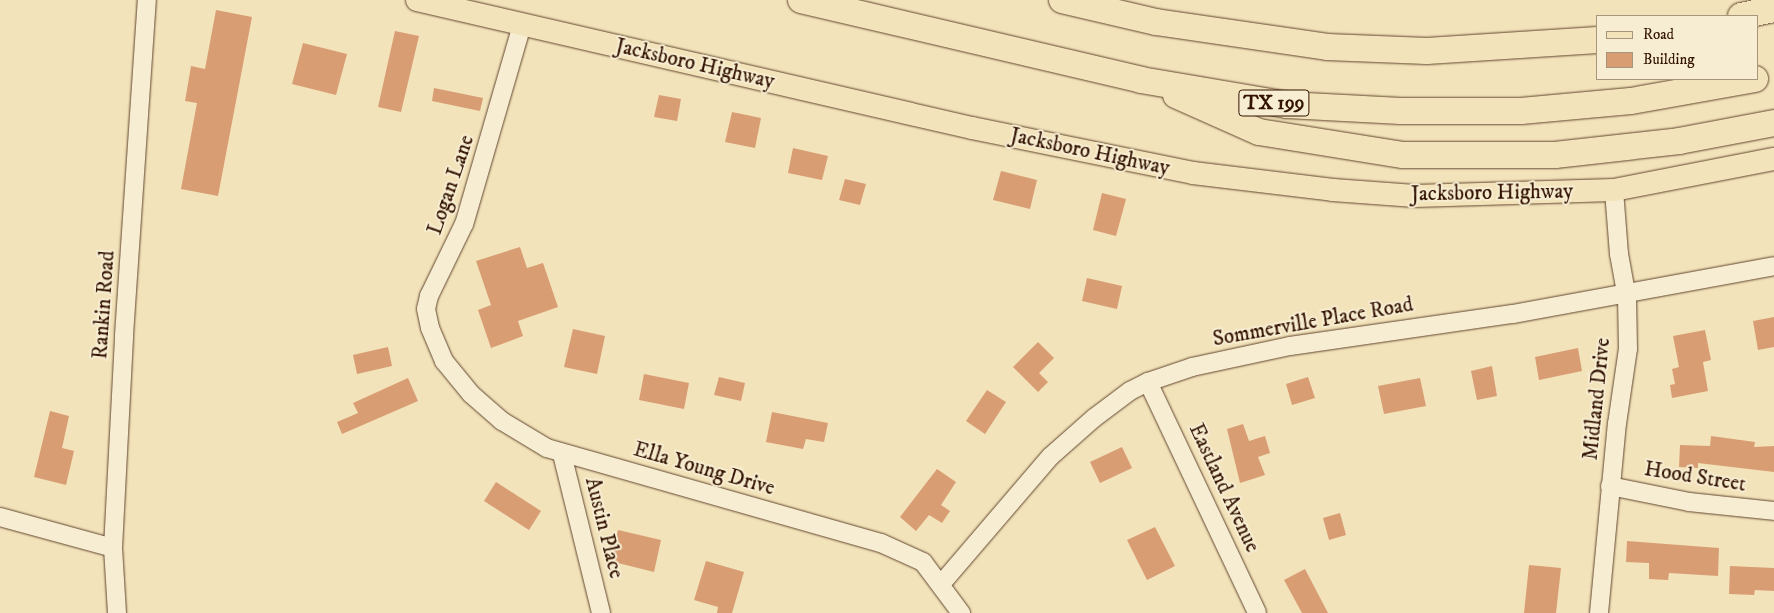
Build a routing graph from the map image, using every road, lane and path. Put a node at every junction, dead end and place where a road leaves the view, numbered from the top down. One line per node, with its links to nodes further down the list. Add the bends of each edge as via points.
1 (147, 0): 24 (street, Rankin Road)
2 (417, 0): 7 (main road, Jacksboro Highway)
3 (801, 0): 11 (highway, TX 199)
4 (1062, 0): 8 (highway, via 1156,22 1328,47 1427,51)
5 (1774, 9): 6 (highway)
6 (1746, 15)
7 (522, 25): 15 (main road, Jacksboro Highway, via 972,128 1194,173 1333,190 1415,196); 18 (street, Logan Lane, via 464,224 429,296 426,309)
8 (1596, 40)
9 (1774, 74): 10 (highway, TX 199)
10 (1759, 78)
11 (1141, 80): 12 (highway, TX 199, via 1287,105 1401,111 1521,111 1631,101); 13 (highway, via 1259,132 1403,154 1555,155 1679,141)
12 (1746, 80)
13 (1774, 123)
14 (1774, 159): 15 (main road, Jacksboro Highway)
15 (1614, 190): 17 (street, Midland Drive)
16 (1774, 266): 17 (street, Sommerville Place Road)
17 (1625, 293): 19 (street, Sommerville Place Road, via 1513,314 1290,346 1192,367); 21 (street, Midland Drive, via 1628,349)
18 (440, 355): 20 (street, Ella Young Drive, via 471,394 502,421)
19 (1148, 382): 25 (street, Sommerville Place Road, via 1130,390 1051,456); 29 (street, Eastland Avenue)
20 (562, 454): 25 (street, Ella Young Drive, via 881,543 922,562); 27 (street, Austin Place)
21 (1610, 486): 22 (street, Hood Street, via 1689,502); 30 (street, Midland Drive)
22 (1774, 511)
23 (0, 517): 24 (street)
24 (113, 548): 26 (street, Rankin Road)
25 (942, 583): 28 (street, Ella Young Drive)
26 (117, 613)
27 (601, 613)
28 (961, 613)
29 (1257, 613)
30 (1598, 613)

